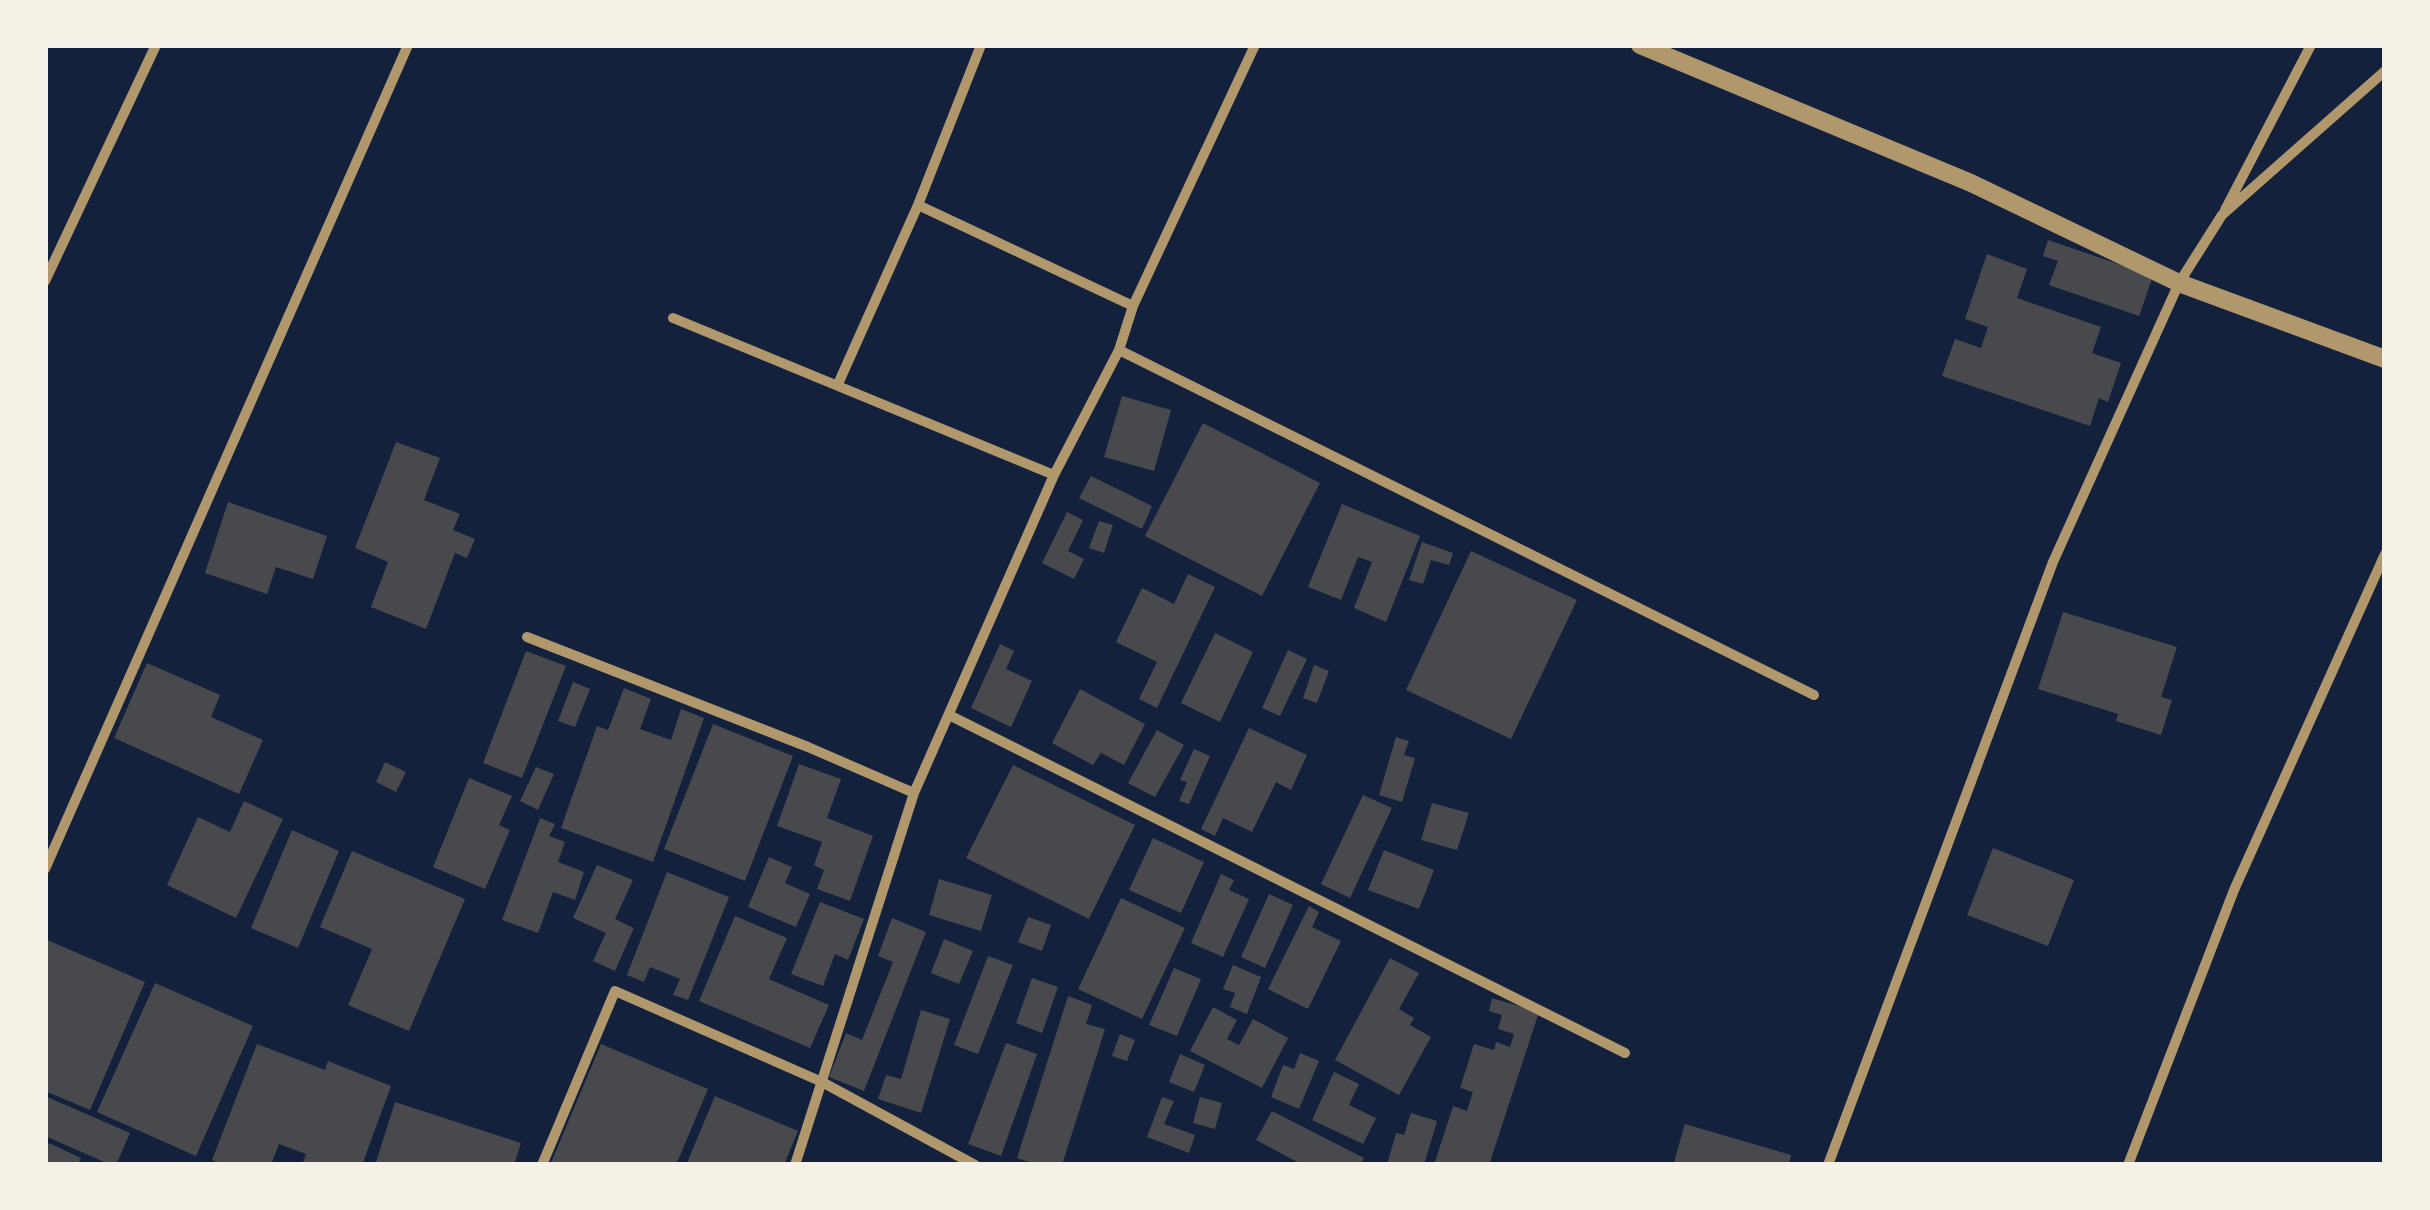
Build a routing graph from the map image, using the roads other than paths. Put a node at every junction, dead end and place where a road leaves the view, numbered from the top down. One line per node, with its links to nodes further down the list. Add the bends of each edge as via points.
1 (156, 45): 10 (street)
2 (408, 45): 23 (street)
3 (981, 45): 8 (street)
4 (1255, 45): 12 (street)
5 (1640, 45): 11 (street, via 1971,183)
6 (2311, 45): 9 (street)
7 (2385, 72): 9 (street)
8 (918, 205): 12 (street); 16 (street)
9 (2222, 215): 11 (street)
10 (45, 281)
11 (2180, 282): 15 (street); 29 (street, via 2054,562)
12 (1134, 306): 14 (street)
13 (673, 318): 16 (street)
14 (1119, 350): 17 (street); 20 (street)
15 (2385, 359)
16 (838, 384): 17 (street)
17 (1054, 476): 21 (street)
18 (2385, 554): 30 (street, via 2234,890)
19 (527, 637): 22 (street)
20 (1814, 696)
21 (949, 715): 22 (street); 24 (street)
22 (914, 793): 25 (street)
23 (45, 869)
24 (1625, 1053)
25 (822, 1082): 26 (street, via 615,991); 27 (street); 28 (street)
26 (542, 1165)
27 (795, 1165)
28 (975, 1165)
29 (1828, 1165)
30 (2128, 1165)

